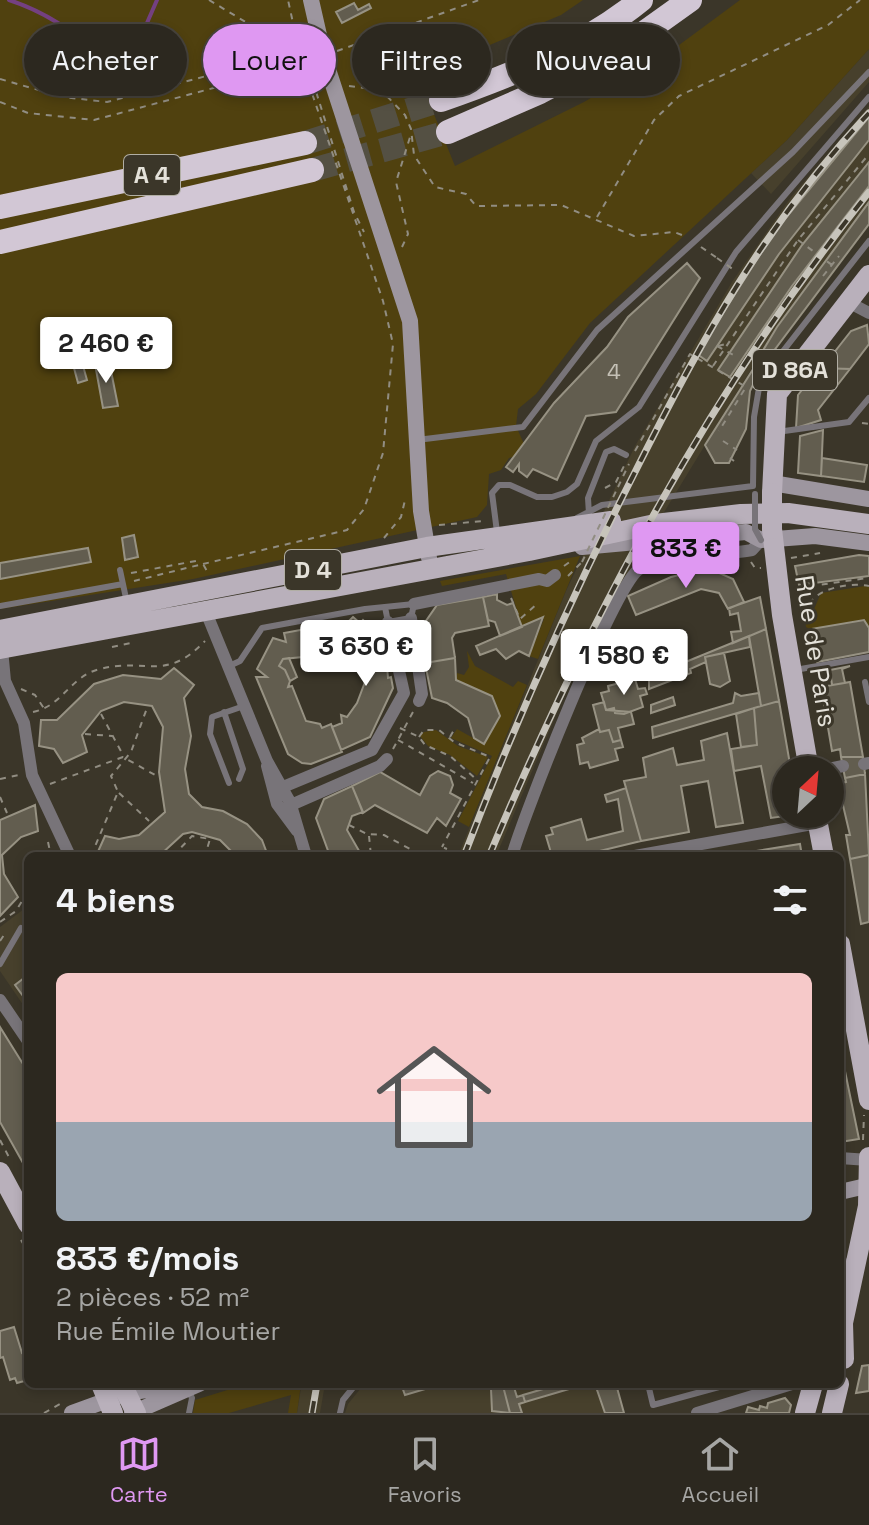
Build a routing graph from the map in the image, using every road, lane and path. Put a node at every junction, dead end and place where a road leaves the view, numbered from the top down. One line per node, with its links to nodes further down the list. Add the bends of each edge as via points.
1 (209, 0): 8 (path)
2 (288, 0): 9 (path)
3 (311, 0): 50 (street, via 324,57 410,321)
4 (479, 0): 10 (path)
5 (641, 0): 21 (highway, via 610,25 521,72)
6 (690, 0): 23 (highway, via 620,50)
7 (860, 0): 29 (path, via 828,25 679,96 654,120)
8 (249, 24)
9 (293, 24)
10 (413, 24)
11 (869, 72): 34 (lane)
12 (0, 79): 13 (path, via 63,97 107,102)
13 (203, 79)
14 (344, 86): 15 (path)
15 (352, 87)
16 (203, 91): 22 (path, via 94,120 28,113)
17 (315, 96): 33 (path, via 354,212)
18 (315, 96): 75 (path, via 393,344 383,453 364,509 347,530)
19 (387, 96): 24 (path, via 405,115)
20 (869, 97): 66 (lane, via 736,252 639,407 596,441 577,484 552,497 499,485 492,493)
21 (441, 100)
22 (1, 104)
23 (448, 132)
24 (412, 133): 29 (path, via 414,155 435,187 466,194 476,206 561,205); 35 (path, via 396,182 408,234)
25 (305, 143): 28 (highway, A 4)
26 (869, 154): 30 (path)
27 (312, 170): 32 (highway, A 4)
28 (0, 207)
29 (597, 217): 34 (path, via 634,236 674,232)
30 (798, 240): 37 (path); 44 (path)
31 (869, 241): 58 (lane, via 759,388 754,417)
32 (0, 242)
33 (371, 244)
34 (696, 244): 38 (path, bridge); 50 (lane, via 666,264 597,330 523,427)
35 (400, 253)
36 (839, 256): 37 (path)
37 (832, 265): 40 (path)
38 (734, 270)
39 (869, 275): 41 (main road, D 86A)
40 (823, 276)
41 (848, 302): 42 (street); 49 (main road, D 86A, via 777,394)
42 (869, 313)
43 (726, 344): 44 (path, via 717,346)
44 (724, 350): 45 (path, via 737,357); 46 (path)
45 (735, 352)
46 (712, 367): 48 (path, via 746,387); 52 (path, via 690,354)
47 (869, 398): 49 (lane, via 849,422)
48 (719, 431)
49 (774, 432): 58 (main road, D 86A)
50 (417, 440): 70 (street)
51 (723, 441): 53 (path)
52 (637, 447)
53 (737, 450)
54 (629, 457): 55 (path); 55 (path); 61 (lane, via 614,449 606,452)
55 (622, 474): 57 (path); 81 (path, bridge, via 582,562)
56 (405, 488): 62 (path)
57 (605, 488)
58 (763, 489): 59 (street); 61 (lane, via 602,505); 67 (main road, D 86A, bridge)
59 (869, 499)
60 (869, 511): 61 (main road, D 4, via 739,501)
61 (585, 518): 66 (main road, D 4)
62 (398, 523): 65 (path); 68 (path)
63 (869, 524): 71 (main road, D 4, via 788,513 741,514 655,524)
64 (445, 525): 66 (path)
65 (408, 526)
66 (493, 528): 70 (main road, D 4); 73 (lane)
67 (769, 536): 69 (street); 71 (street, via 746,532); 76 (main road, Rue de Paris / D 86A); 154 (street, via 752,550 638,569 621,594 572,702)
68 (384, 538)
69 (869, 543)
70 (427, 547): 78 (street); 91 (main road, D 4)
71 (529, 551): 73 (main road, D 4)
72 (829, 552): 76 (path)
73 (482, 559): 78 (main road, D 4)
74 (201, 560): 82 (path, via 129,573)
75 (203, 564): 79 (path); 82 (path)
76 (776, 566): 101 (main road, Rue de Paris / D 86A)
77 (120, 570): 82 (lane)
78 (431, 570): 94 (main road, D 4)
79 (211, 577)
80 (867, 578): 84 (path)
81 (558, 579): 83 (street)
82 (129, 583): 90 (lane); 91 (lane)
83 (513, 584): 88 (street); 89 (path, via 520,619)
84 (816, 584): 86 (path); 87 (path)
85 (869, 586): 87 (path)
86 (797, 588)
87 (820, 592): 93 (path)
88 (414, 604): 92 (lane); 95 (lane)
89 (537, 604)
90 (0, 606)
91 (127, 606): 98 (main road, D 4)
92 (385, 607): 96 (lane); 100 (lane, via 262,628 240,661)
93 (801, 611)
94 (206, 612): 98 (main road, D 4); 100 (street)
95 (411, 618): 96 (lane); 104 (street)
96 (388, 622): 132 (street, via 404,693 372,750)
97 (207, 639): 108 (path, via 167,668 128,665 78,676)
98 (1, 643): 103 (street)
99 (869, 657): 101 (lane)
100 (227, 667): 106 (street)
101 (791, 671): 120 (main road, Rue de Paris / D 86A)
102 (865, 682): 105 (lane)
103 (9, 691): 108 (path, via 27,690); 111 (street)
104 (419, 701): 113 (path)
105 (869, 702)
106 (244, 706): 109 (lane); 123 (street)
107 (147, 708): 121 (path, via 131,752)
108 (45, 710): 111 (path)
109 (224, 712): 128 (lane, via 243,769); 130 (lane, via 212,717 210,734)
110 (101, 714): 115 (path)
111 (20, 715): 125 (street)
112 (455, 728): 117 (path)
113 (403, 729): 116 (path); 118 (path)
114 (85, 734): 115 (path)
115 (115, 737): 121 (path)
116 (419, 737): 117 (path, via 424,730 435,729); 119 (path)
117 (449, 738): 129 (path, via 490,757)
118 (398, 740): 122 (path); 124 (path)
119 (442, 752): 124 (path); 129 (path)
120 (806, 756)
121 (123, 757): 126 (path); 133 (path); 134 (path, via 111,776)
122 (387, 759): 136 (street)
123 (267, 761): 132 (street); 142 (street, via 277,804)
124 (436, 762): 131 (path)
125 (32, 775): 127 (path); 133 (street)
126 (155, 775)
127 (0, 779)
128 (239, 779)
129 (477, 779): 131 (path)
130 (229, 783)
131 (475, 784): 144 (path)
132 (283, 787): 136 (street)
133 (38, 789): 145 (street)
134 (118, 792): 138 (path); 146 (path)
135 (0, 797): 137 (path)
136 (291, 805): 142 (street)
137 (7, 813)
138 (149, 821)
139 (349, 825): 143 (path)
140 (773, 828): 155 (street)
141 (819, 828): 156 (main road)
142 (299, 833): 149 (street)
143 (369, 835): 150 (path); 151 (path, via 384,835)
144 (442, 847): 152 (path); 153 (path)
145 (68, 852)
146 (93, 852)
147 (177, 852): 148 (path, via 192,836 210,839)
148 (206, 852)
149 (305, 852)
150 (371, 852)
151 (413, 852)
152 (440, 852)
153 (446, 852)
154 (514, 852)
155 (655, 852)
156 (823, 852)
157 (24, 898): 158 (path)
158 (0, 922)
159 (21, 928): 161 (lane)
160 (844, 960): 164 (main road)
161 (0, 964)
162 (0, 1000): 163 (street)
163 (24, 1035)
164 (869, 1100)
165 (844, 1158): 166 (street)
166 (869, 1158): 168 (main road)
167 (0, 1172): 170 (main road)
168 (868, 1186): 169 (street); 171 (main road); 173 (main road)
169 (844, 1191)
170 (24, 1217)
171 (844, 1257)
172 (869, 1261): 174 (main road)
173 (844, 1318)
174 (844, 1359)
175 (184, 1388): 184 (street)
176 (191, 1388): 187 (lane)
177 (353, 1388): 188 (lane)
178 (649, 1388): 179 (lane, via 653,1405)
179 (715, 1388)
180 (794, 1388): 185 (street)
181 (804, 1388): 190 (main road)
182 (838, 1388): 191 (main road)
183 (107, 1399): 184 (street); 186 (street)
184 (131, 1403)
185 (730, 1408): 189 (street)
186 (72, 1413)
187 (189, 1413)
188 (340, 1413)
189 (697, 1413)
190 (805, 1413)
191 (832, 1413)

